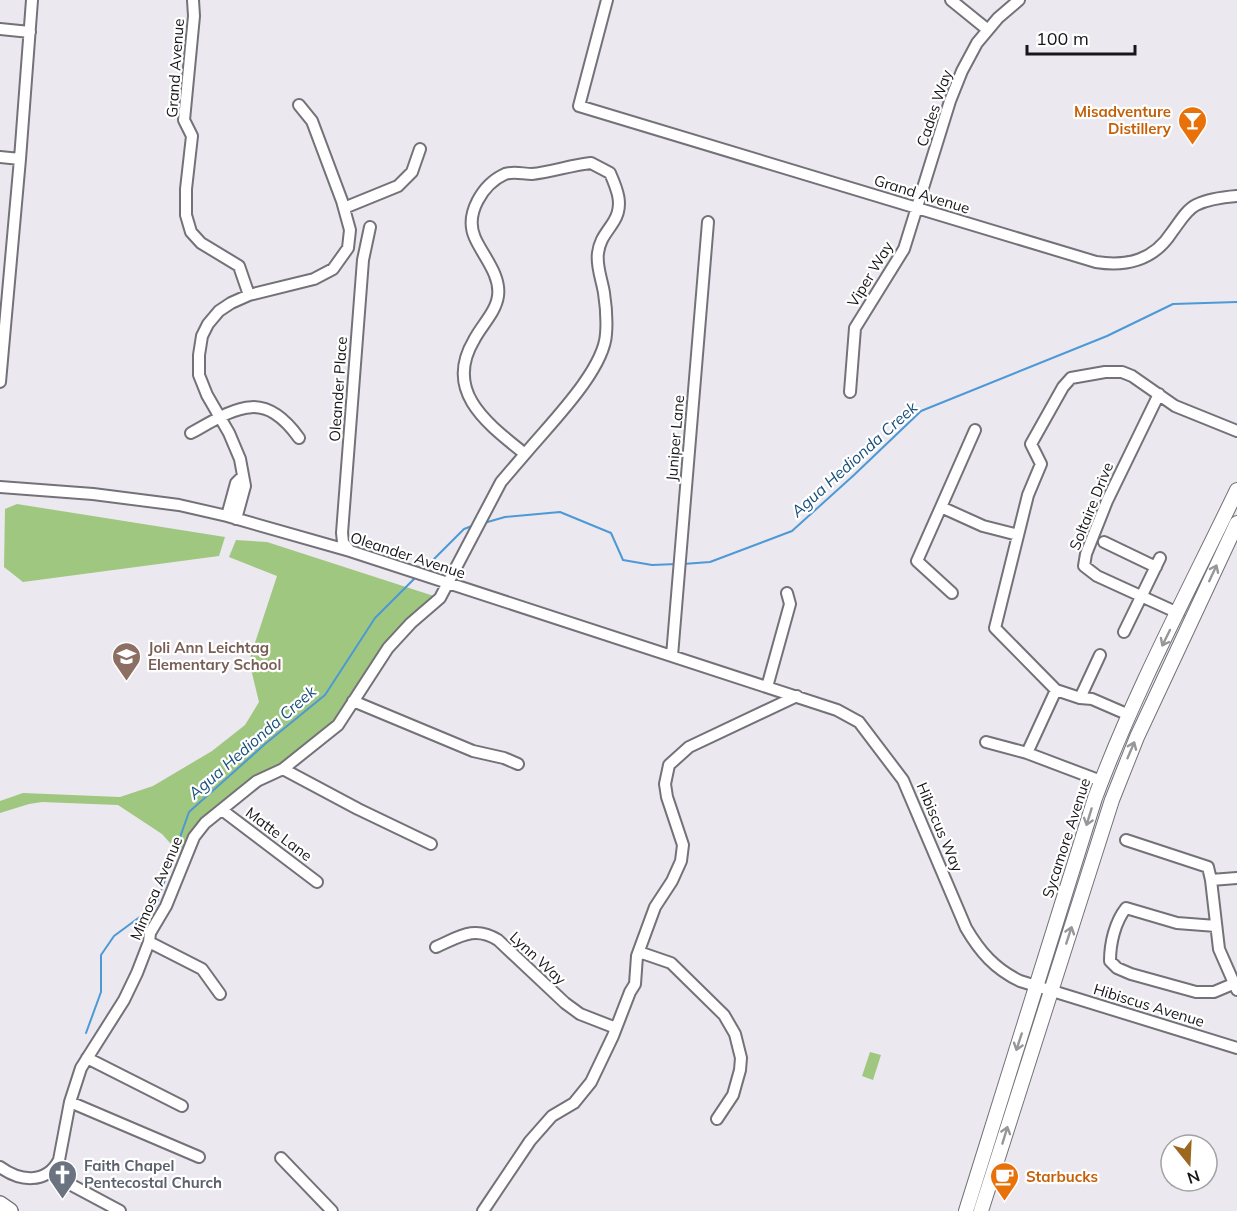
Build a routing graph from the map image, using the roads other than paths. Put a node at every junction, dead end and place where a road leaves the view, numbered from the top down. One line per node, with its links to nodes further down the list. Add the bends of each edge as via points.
1 (32, 0): 8 (street)
2 (193, 0): 18 (street, Grand Avenue, via 195,16 184,120 192,136 186,215 191,232 201,243 239,266)
3 (608, 0): 15 (street, Grand Avenue, via 579,106)
4 (951, 0): 7 (street)
5 (1019, 0): 7 (street, Cades Way)
6 (0, 29): 8 (street)
7 (988, 30): 15 (street, Cades Way, via 962,71 950,101)
8 (30, 32): 12 (street)
9 (299, 105): 14 (street, via 312,121)
10 (420, 150): 14 (street, via 411,172 398,186)
11 (0, 157): 12 (street)
12 (20, 159): 19 (street)
13 (1237, 196): 15 (street, Grand Avenue, via 1195,205 1153,254 1112,265)
14 (344, 208): 18 (street, via 350,230 348,248 333,269 314,279)
15 (918, 208): 20 (street, Viper Way, via 904,249 855,328)
16 (708, 222): 43 (street, Juniper Lane)
17 (370, 227): 35 (street, Oleander Place, via 363,260 342,533)
18 (249, 295): 22 (street, via 219,311 202,336 199,375)
19 (0, 382)
20 (850, 392)
21 (1159, 394): 24 (street, via 1174,406); 33 (street, via 1122,372 1071,378 1031,444 1041,464); 39 (street, Soltaire Drive, via 1107,501 1084,566)
22 (219, 417): 25 (street); 26 (street, via 239,408 264,408 288,423); 31 (street, via 240,459 245,486)
23 (975, 430): 30 (street)
24 (1237, 431)
25 (191, 433)
26 (299, 438)
27 (525, 454): 27 (street, Mimosa Avenue, via 588,377 604,346 604,294 597,260 604,233 615,220 620,202 610,173 595,164 506,174 484,190 472,217 474,235 498,283 498,295 467,351 463,376 468,396 480,416); 36 (street, Mimosa Avenue, via 501,482)
28 (0, 487): 31 (street, Oleander Avenue, via 93,494)
29 (1237, 490): 40 (main road, Sycamore Avenue)
30 (941, 507): 33 (street, via 982,526); 38 (street, via 917,561)
31 (232, 518): 35 (street, Oleander Avenue)
32 (1237, 523): 67 (main road, Sycamore Avenue, one-way to 32, via 1108,808)
33 (1018, 536): 45 (street, via 995,628)
34 (1104, 542): 39 (street, via 1158,563)
35 (350, 551): 36 (street, Oleander Avenue)
36 (449, 583): 43 (street, Oleander Avenue); 48 (street, Mimosa Avenue, via 440,598 388,648)
37 (787, 593): 44 (street, via 790,604)
38 (952, 593)
39 (1142, 596): 40 (street, Soltaire Drive); 41 (street)
40 (1178, 613): 49 (main road, Sycamore Avenue, one-way to 49)
41 (1124, 632)
42 (1100, 655): 47 (street)
43 (672, 656): 44 (street, Oleander Avenue)
44 (767, 687): 46 (street, Oleander Avenue)
45 (1056, 690): 47 (street); 51 (street)
46 (797, 696): 64 (street, via 689,747 669,765 665,784 683,845 681,861 655,907); 66 (street, Hibiscus Way, via 859,722 903,780 976,945 1007,975)
47 (1080, 698): 49 (street, via 1092,699)
48 (353, 700): 52 (street, via 473,751); 53 (street, Mimosa Avenue, via 338,725)
49 (1128, 718): 54 (main road, Sycamore Avenue)
50 (986, 742): 51 (street)
51 (1027, 753): 54 (street)
52 (518, 764)
53 (283, 769): 55 (street, Mimosa Avenue, via 258,781); 57 (street)
54 (1101, 780): 66 (main road, Sycamore Avenue, one-way to 66)
55 (222, 810): 60 (street, Matte Lane); 62 (street, Mimosa Avenue, via 205,823 190,843)
56 (1126, 840): 59 (street, via 1208,867)
57 (431, 844)
58 (1237, 878): 59 (street)
59 (1211, 880): 61 (street)
60 (317, 882)
61 (1216, 926): 65 (street, via 1219,949); 65 (street, via 1188,925 1126,908 1120,915 1110,961 1131,974 1196,992 1214,992)
62 (149, 942): 68 (street, via 202,969); 71 (street, Mimosa Avenue, via 124,1000)
63 (436, 947): 69 (street, Lynn Way, via 467,934 488,934 580,1014)
64 (639, 952): 69 (street, via 634,984); 74 (street, via 671,963 724,1015 735,1034 740,1070 733,1095)
65 (1235, 982)
66 (1037, 986): 67 (street, Hibiscus Way); 84 (main road, Sycamore Avenue, one-way to 84)
67 (1052, 991): 70 (street, Hibiscus Avenue); 85 (main road, Sycamore Avenue, one-way to 67)
68 (220, 994)
69 (616, 1028): 83 (street, via 591,1082 530,1141)
70 (1237, 1048)
71 (87, 1058): 72 (street, Mimosa Avenue); 73 (street)
72 (69, 1102): 75 (street); 78 (street, Mimosa Avenue, via 59,1160)
73 (182, 1106)
74 (717, 1119)
75 (199, 1157)
76 (281, 1158): 82 (street)
77 (0, 1167): 78 (street, via 25,1179)
78 (49, 1173): 81 (street)
79 (0, 1204): 80 (highway)
80 (10, 1211)
81 (120, 1211)
82 (332, 1211)
83 (483, 1211)
84 (966, 1211)
85 (981, 1211)

